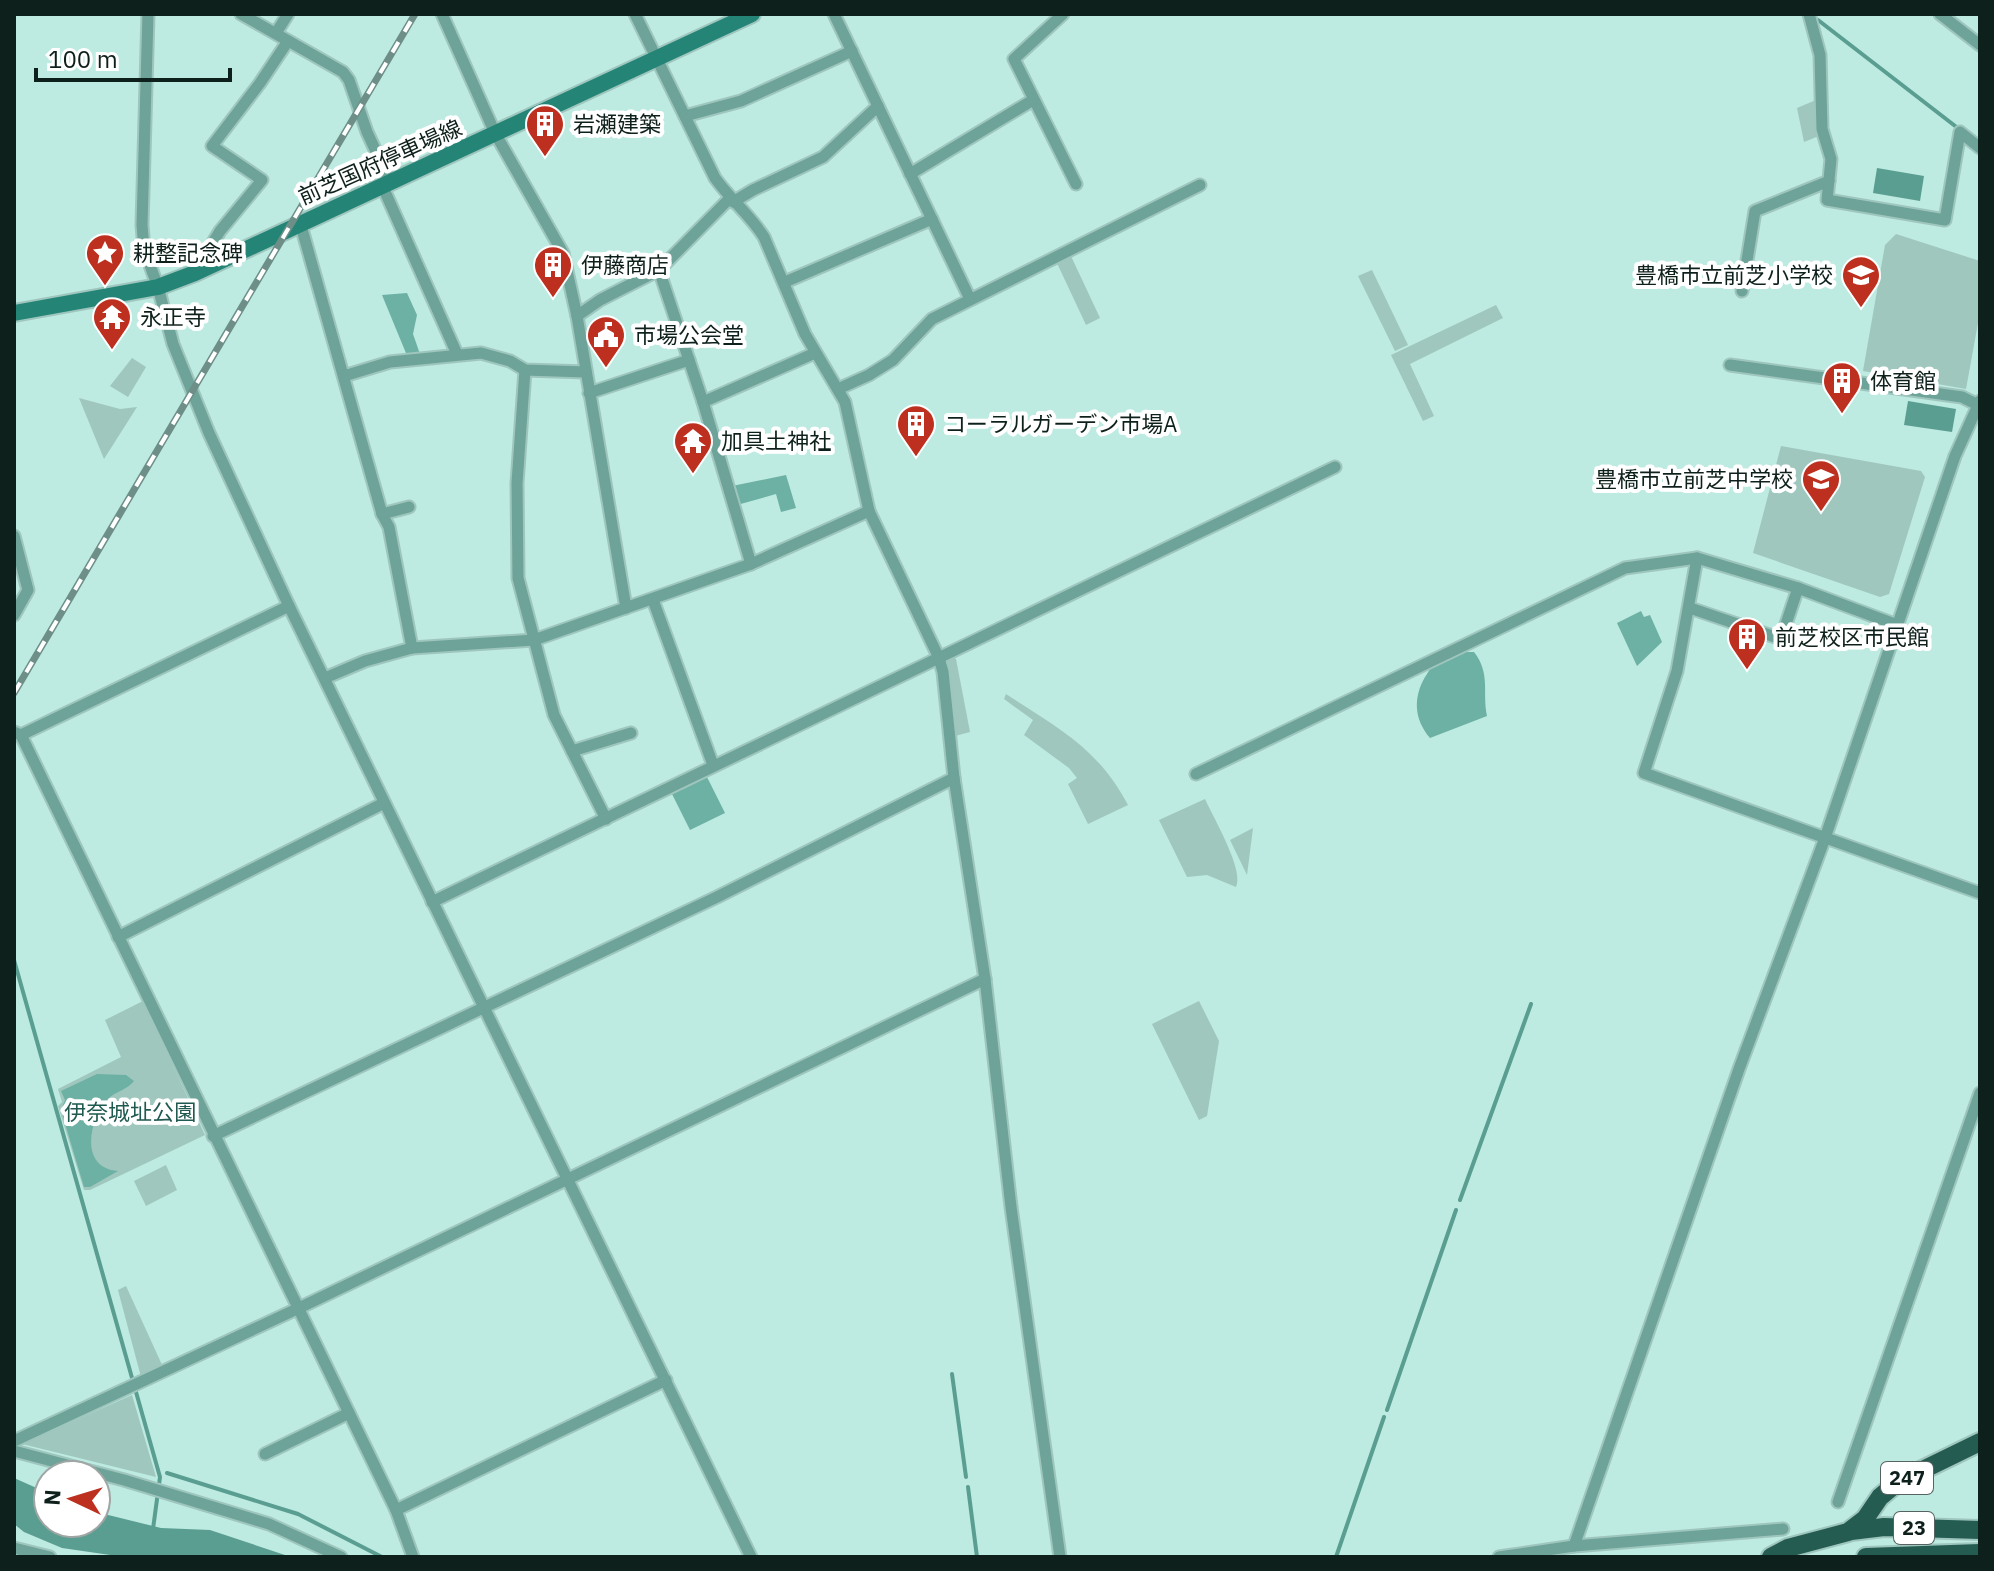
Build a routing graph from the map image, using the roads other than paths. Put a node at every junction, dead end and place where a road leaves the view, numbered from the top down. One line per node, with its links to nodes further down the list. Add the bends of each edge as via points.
1 (148, 14): 32 (street, via 142,225 144,249)
2 (241, 14): 11 (street)
3 (288, 14): 11 (street)
4 (442, 14): 19 (street)
5 (635, 14): 15 (street)
6 (752, 14): 15 (main road, 前芝国府停車場線)
7 (834, 14): 14 (street)
8 (1063, 14): 16 (street, via 1014,59)
9 (1809, 14): 22 (street, via 1820,55)
10 (1940, 14): 13 (street)
11 (276, 33): 12 (street)
12 (288, 41): 23 (street, via 349,80); 30 (street, via 212,146 262,180 220,231)
13 (1980, 45)
14 (852, 51): 17 (street); 18 (street, via 741,101)
15 (656, 57): 18 (street); 19 (main road, 前芝国府停車場線)
16 (1033, 100): 21 (street); 24 (street)
17 (878, 106): 21 (street); 26 (street, via 823,157)
18 (685, 116): 26 (street)
19 (495, 133): 23 (main road, 前芝国府停車場線); 36 (street, via 563,253)
20 (1980, 148): 22 (street, via 1960,132 1945,220 1827,200)
21 (910, 174): 27 (street)
22 (1829, 181): 33 (street, via 1755,211)
23 (386, 184): 28 (main road, 前芝国府停車場線); 38 (street)
24 (1076, 184)
25 (1200, 185): 34 (street)
26 (731, 200): 29 (street); 31 (street, via 756,224)
27 (932, 219): 31 (street); 34 (street)
28 (300, 222): 30 (main road, 前芝国府停車場線); 43 (street)
29 (659, 270): 36 (street); 39 (street)
30 (195, 273): 32 (main road, 前芝国府停車場線)
31 (785, 282): 37 (street)
32 (158, 287): 35 (main road, 前芝国府停車場線); 57 (street, via 173,344 209,433)
33 (1742, 291)
34 (970, 299): 44 (street, via 932,319 893,360)
35 (14, 313)
36 (577, 316): 42 (street)
37 (815, 353): 44 (street); 46 (street)
38 (457, 354): 41 (street, via 489,354); 43 (street, via 376,365)
39 (689, 360): 45 (street); 46 (street)
40 (1730, 365): 47 (street, via 1962,397)
41 (525, 370): 42 (street); 62 (street, via 517,483 518,578)
42 (586, 372): 45 (street)
43 (344, 376): 51 (street)
44 (838, 389): 50 (street)
45 (589, 393): 58 (street)
46 (703, 402): 54 (street)
47 (1979, 404): 61 (street, via 1955,456)
48 (1335, 467): 64 (street)
49 (409, 507): 51 (street)
50 (869, 511): 54 (street); 64 (street)
51 (382, 514): 63 (street)
52 (14, 536): 60 (street, via 28,590)
53 (1697, 558): 55 (street); 59 (street); 70 (street, via 1625,568)
54 (751, 564): 56 (street)
55 (1798, 588): 59 (street, via 1781,639); 61 (street)
56 (653, 600): 58 (street); 69 (street)
57 (289, 606): 65 (street); 66 (street)
58 (626, 608): 62 (street)
59 (1690, 608): 74 (street, via 1677,671 1644,773)
60 (14, 615)
61 (1897, 625): 74 (street)
62 (534, 640): 63 (street); 68 (street, via 554,715)
63 (412, 648): 65 (street)
64 (939, 658): 69 (street); 71 (street)
65 (325, 678): 72 (street)
66 (18, 733): 77 (street)
67 (631, 733): 68 (street)
68 (572, 751): 73 (street)
69 (713, 765): 73 (street)
70 (1196, 774)
71 (954, 778): 78 (street); 79 (street)
72 (384, 803): 76 (street); 77 (street)
73 (606, 819): 76 (street)
74 (1825, 838): 75 (street); 95 (street)
75 (1980, 893)
76 (432, 902): 79 (street)
77 (118, 937): 81 (street)
78 (985, 979): 82 (street); 102 (street)
79 (484, 1006): 81 (street); 82 (street)
80 (1980, 1093): 90 (street)
81 (213, 1136): 83 (street)
82 (567, 1179): 83 (street); 84 (street)
83 (299, 1308): 85 (street); 86 (street)
84 (666, 1380): 91 (street); 101 (street)
85 (349, 1413): 89 (street); 91 (street)
86 (14, 1441)
87 (1980, 1442): 94 (highway, 247, via 1898,1482)
88 (14, 1451): 99 (street, via 269,1524)
89 (265, 1454)
90 (1838, 1502)
91 (396, 1510): 100 (street)
92 (1783, 1529): 95 (street)
93 (1980, 1530): 94 (highway, 23, via 1884,1527)
94 (1848, 1532): 104 (highway)
95 (1574, 1546): 103 (street)
96 (15, 1553): 98 (street)
97 (1980, 1553): 105 (highway, 23)
98 (50, 1557)
99 (341, 1557)
100 (413, 1557)
101 (751, 1557)
102 (1060, 1557)
103 (1499, 1557)
104 (1771, 1557)
105 (1866, 1557)

